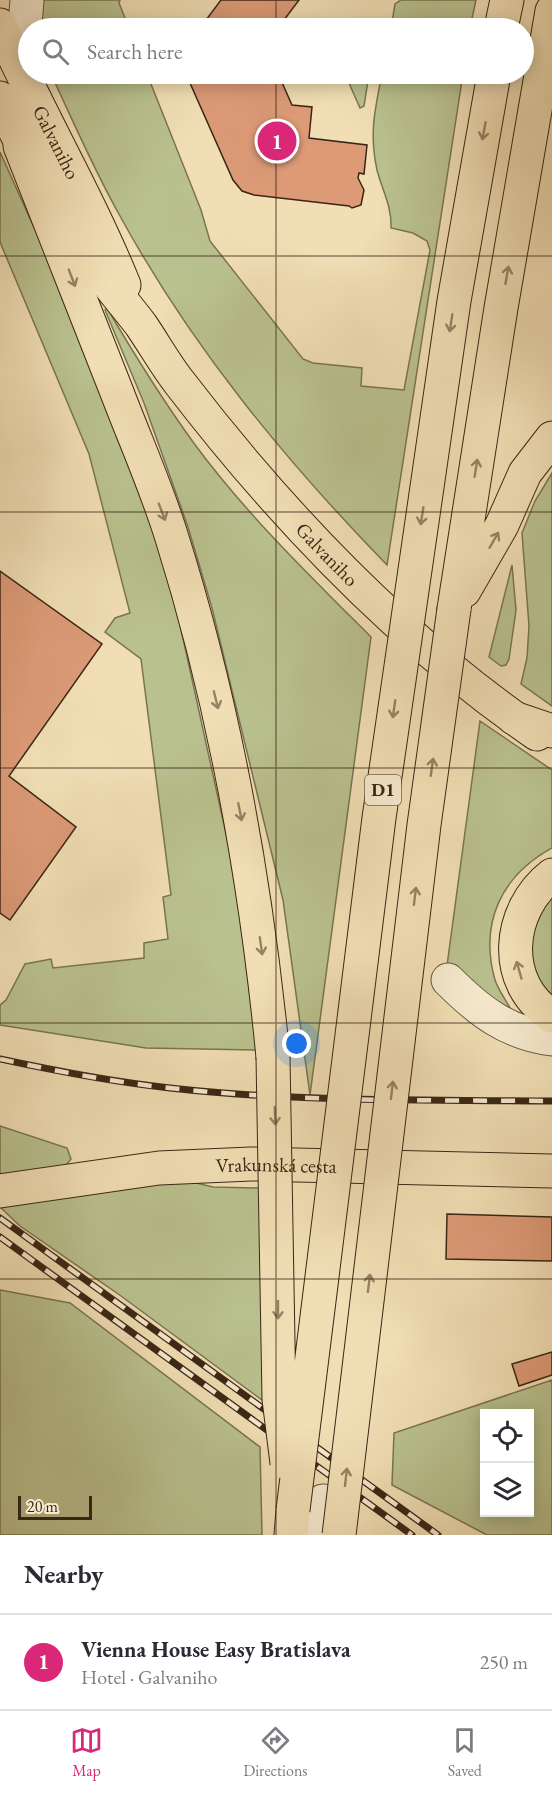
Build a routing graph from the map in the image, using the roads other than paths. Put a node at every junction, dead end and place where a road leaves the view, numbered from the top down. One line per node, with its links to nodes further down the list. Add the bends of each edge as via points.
1 (507, 0): 4 (main road)
2 (552, 11): 10 (main road, D1, one-way to 2)
3 (16, 12): 6 (main road, Galvaniho)
4 (503, 18)
5 (492, 84): 20 (main road, D1, one-way to 20, bridge, via 454,301 387,759)
6 (14, 93): 7 (main road, Galvaniho); 8 (main road, Galvaniho, via 103,234)
7 (20, 146): 8 (main road, Galvaniho, via 84,251); 20 (main road, one-way to 20, bridge, via 171,535 229,754 253,889 273,1057 279,1399)
8 (141, 326): 11 (main road, Galvaniho, via 177,380 298,525 418,640)
9 (552, 438): 10 (main road, one-way to 9, via 502,525 525,473)
10 (454, 609): 22 (main road, D1, one-way to 10, bridge, via 422,837)
11 (514, 718): 12 (main road); 13 (main road, Galvaniho)
12 (552, 731)
13 (552, 744)
14 (552, 875): 16 (main road, one-way to 14, via 533,999 523,983 514,948 528,899)
15 (448, 980): 17 (lane, via 478,1009 504,1026)
16 (552, 1016)
17 (552, 1039)
18 (552, 1171): 19 (main road, Vrakunská cesta, via 251,1164 159,1168)
19 (0, 1191)
20 (302, 1515): 21 (lane)
21 (320, 1535)
22 (339, 1535)

